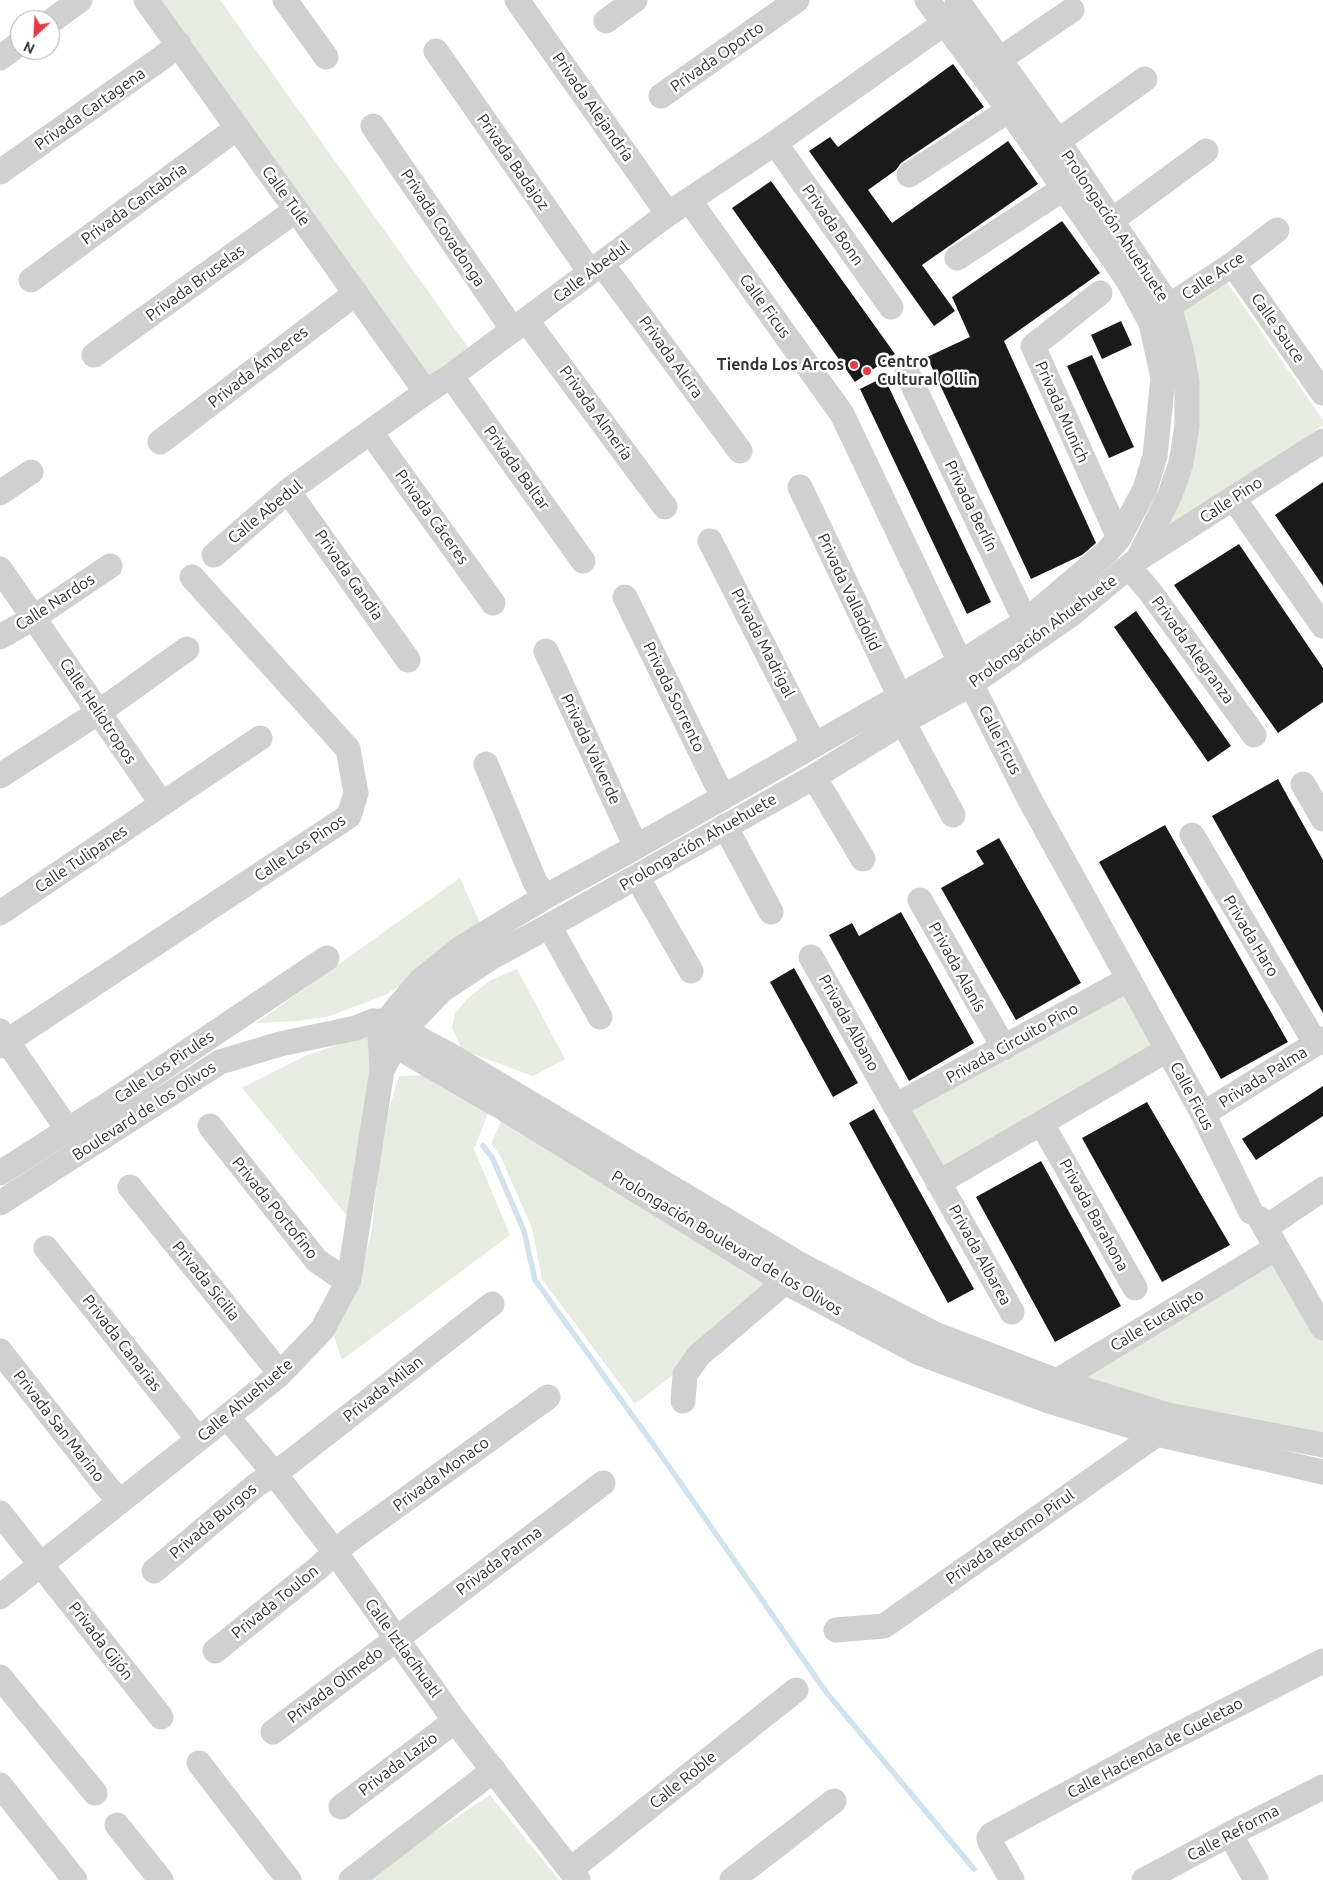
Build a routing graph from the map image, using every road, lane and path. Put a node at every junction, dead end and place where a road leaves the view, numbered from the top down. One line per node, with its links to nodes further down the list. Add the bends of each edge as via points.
1 (80, 0): 10 (street)
2 (146, 0): 13 (street, Calle Tule)
3 (285, 0): 15 (street)
4 (517, 0): 30 (street, Privada Alejandría)
5 (635, 0): 11 (street)
6 (796, 0): 18 (street, Privada Oporto)
7 (927, 0): 12 (street, Prolongación Ahuehuete)
8 (966, 3): 12 (street, Calle Abedul); 16 (street, Prolongación Ahuehuete)
9 (1072, 10): 16 (street)
10 (60, 15)
11 (606, 21)
12 (943, 24): 19 (street, Prolongación Ahuehuete); 23 (street, Calle Abedul)
13 (179, 44): 21 (street, Calle Tule); 25 (street, Privada Cartagena)
14 (436, 51): 35 (street, Privada Badajoz)
15 (326, 57)
16 (1000, 59): 22 (street, Prolongación Ahuehuete)
17 (1145, 79): 22 (street)
18 (661, 96)
19 (1009, 110): 26 (street); 27 (street, Prolongación Ahuehuete)
20 (373, 126): 42 (street, Privada Covadonga)
21 (237, 128): 29 (street, Calle Tule); 36 (street, Privada Cantabria)
22 (1058, 140): 31 (street, Prolongación Ahuehuete)
23 (775, 142): 28 (street, Calle Abedul); 40 (street, Privada Bonn)
24 (1206, 151): 31 (street)
25 (0, 172)
26 (909, 175)
27 (1063, 189): 33 (street); 41 (street, Prolongación Ahuehuete, via 1128,280)
28 (689, 200): 30 (street, Calle Abedul); 75 (street, Calle Ficus, via 842,414)
29 (296, 210): 37 (street, Calle Tule); 43 (street, Privada Bruselas)
30 (668, 214): 35 (street, Calle Abedul)
31 (1111, 221): 39 (street, Prolongación Ahuehuete)
32 (1277, 230): 34 (street, Calle Arce)
33 (957, 258)
34 (1233, 264): 39 (street, Calle Arce); 47 (street, Calle Sauce)
35 (596, 268): 42 (street, Calle Abedul); 51 (street, Privada Alcira)
36 (31, 280)
37 (356, 293): 46 (street, Calle Tule); 50 (street, Privada Ámberes)
38 (1100, 293): 58 (street, Privada Munich, via 1033,346)
39 (1169, 306): 41 (street, Calle Arce); 62 (street, Prolongación Ahuehuete, via 1187,383 1187,426 1181,464 1170,495)
40 (891, 308)
41 (1150, 323): 58 (street, Prolongación Ahuehuete, via 1163,378 1155,456 1145,489)
42 (520, 325): 45 (street, Calle Abedul); 57 (street, Privada Almería)
43 (94, 355)
44 (907, 373): 70 (street, Privada Berlín)
45 (451, 376): 46 (street, Calle Abedul); 61 (street, Privada Baltar)
46 (426, 392): 48 (street, Calle Abedul)
47 (1323, 393)
48 (371, 432): 54 (street, Calle Abedul); 67 (street, Privada Cáceres)
49 (1323, 441): 56 (street, Calle Pino)
50 (160, 442)
51 (740, 451)
52 (31, 472): 55 (street)
53 (800, 487): 77 (street, Privada Valladolid)
54 (288, 491): 60 (street, Calle Abedul); 74 (street, Privada Gandia)
55 (0, 493)
56 (1234, 499): 62 (street, Calle Pino); 69 (street)
57 (665, 507)
58 (1116, 533): 70 (street, Prolongación Ahuehuete, via 1107,552)
59 (710, 541): 82 (street, Privada Madrigal)
60 (214, 554)
61 (583, 561)
62 (1134, 563): 70 (street, Prolongación Ahuehuete, via 1072,614); 80 (street, Privada Alegranza, via 1151,592)
63 (110, 566): 68 (street, Calle Nardos)
64 (0, 569): 68 (street, Calle Heliotropos)
65 (192, 577): 107 (street, Calle Los Pinos, via 348,749 356,793 349,816)
66 (625, 597): 87 (street, Privada Sorrento)
67 (493, 603)
68 (33, 618): 71 (street, Calle Nardos); 78 (street, Calle Heliotropos)
69 (1323, 626)
70 (1030, 630): 75 (street, Prolongación Ahuehuete); 76 (street, Prolongación Ahuehuete)
71 (0, 637)
72 (187, 649): 78 (street)
73 (546, 651): 93 (street, Privada Valverde)
74 (408, 660)
75 (960, 662): 76 (street, Calle Ficus); 77 (street, Prolongación Ahuehuete)
76 (971, 684): 79 (street, Prolongación Ahuehuete); 104 (street, Calle Ficus, via 1030,800)
77 (900, 697): 82 (street, Prolongación Ahuehuete)
78 (99, 712): 84 (street); 88 (street, Calle Heliotropos)
79 (903, 722): 85 (street, Prolongación Ahuehuete); 89 (street)
80 (1254, 735)
81 (260, 738): 88 (street, Calle Tulipanes)
82 (813, 746): 87 (street, Prolongación Ahuehuete)
83 (486, 764): 96 (street, via 535,882)
84 (0, 776)
85 (814, 777): 91 (street, Prolongación Ahuehuete); 94 (street)
86 (1303, 784): 90 (street)
87 (725, 796): 93 (street, Prolongación Ahuehuete)
88 (162, 804): 99 (street, Calle Tulipanes)
89 (954, 815)
90 (1323, 819)
91 (725, 826): 95 (street, Prolongación Ahuehuete); 98 (street)
92 (1192, 835): 108 (street, Privada Haro)
93 (636, 847): 96 (street, Prolongación Ahuehuete)
94 (862, 859)
95 (637, 877): 100 (street, Prolongación Ahuehuete); 103 (street)
96 (545, 897): 106 (street, Prolongación Ahuehuete, via 461,948 420,981)
97 (920, 900): 109 (street, Privada Alanís)
98 (771, 912)
99 (0, 913)
100 (549, 926): 105 (street); 106 (street, Prolongación Ahuehuete, via 492,957 442,990)
101 (811, 957): 111 (street, Privada Albano)
102 (327, 958): 114 (street, Calle Los Pirules)
103 (692, 971)
104 (1129, 979): 109 (street, Privada Circuito Pino); 110 (street, Calle Ficus)
105 (600, 1017)
106 (392, 1033): 120 (street, Boulevard de los Olivos, via 373,1021 220,1062); 123 (street, Prolongación Boulevard de los Olivos, via 448,1054); 124 (street, Calle Ahuehuete, via 382,1070)
107 (2, 1040): 114 (street)
108 (1317, 1040): 112 (street, Privada Palma)
109 (999, 1041): 111 (street, Privada Circuito Pino)
110 (1167, 1050): 112 (street, Calle Ficus); 115 (street)
111 (890, 1098): 118 (street, Privada Albano)
112 (1203, 1114): 121 (street, Calle Ficus)
113 (210, 1126): 124 (street, Privada Portofino, via 317,1261)
114 (68, 1130): 116 (street, Calle Los Pirules)
115 (1047, 1133): 118 (street); 125 (street, Privada Barahona)
116 (0, 1173)
117 (130, 1187): 130 (street, Privada Sicilia, via 274,1366)
118 (943, 1190): 127 (street, Privada Albarea)
119 (1323, 1190): 121 (street, Calle Eucalipto)
120 (0, 1203)
121 (1263, 1227): 128 (street, Calle Ficus); 131 (street, Calle Eucalipto)
122 (46, 1248): 136 (street, Privada Canarias)
123 (793, 1274): 131 (street, Prolongación Boulevard de los Olivos, via 936,1335); 133 (street, via 698,1356 685,1375)
124 (349, 1280): 130 (street, Calle Ahuehuete, via 322,1330)
125 (1135, 1288)
126 (492, 1304): 139 (street, Privada Milan)
127 (1012, 1312)
128 (1320, 1316)
129 (0, 1351): 141 (street, Privada San Marino)
130 (278, 1376): 134 (street, Calle Ahuehuete)
131 (1053, 1391): 135 (street, Prolongación Boulevard de los Olivos)
132 (548, 1396): 143 (street, Privada Monaco)
133 (683, 1402)
134 (227, 1417): 136 (street, Calle Ahuehuete); 139 (street, Calle Iztlacíhuatl)
135 (1163, 1425): 137 (street, Prolongación Boulevard de los Olivos); 138 (street, Prolongación Boulevard de los Olivos); 147 (street, Privada Retorno Pirul, via 884,1626)
136 (198, 1439): 141 (street, Calle Ahuehuete)
137 (1323, 1445)
138 (1323, 1472)
139 (274, 1473): 143 (street, Calle Iztlacíhuatl); 145 (street, Privada Burgos)
140 (603, 1483): 148 (street, Privada Parma)
141 (120, 1501): 144 (street, Calle Ahuehuete)
142 (0, 1513): 144 (street, Privada Gijón)
143 (335, 1552): 148 (street, Calle Iztlacíhuatl); 149 (street, Privada Toulon)
144 (41, 1565): 146 (street, Calle Ahuehuete); 153 (street, Privada Gijón)
145 (154, 1571)
146 (0, 1597)
147 (836, 1630)
148 (395, 1638): 154 (street, Calle Iztlacíhuatl); 155 (street, Privada Olmedo)
149 (215, 1652)
150 (1323, 1661): 171 (street, Calle Hacienda de Gueletao, via 991,1835 989,1838)
151 (0, 1677): 160 (street)
152 (796, 1690): 165 (street, Calle Roble)
153 (161, 1717)
154 (455, 1721): 157 (street, Calle Iztlacíhuatl); 162 (street, Privada Lazio)
155 (274, 1732)
156 (198, 1763): 168 (street)
157 (494, 1770): 165 (street, Calle Iztlacíhuatl); 169 (street)
158 (0, 1785): 166 (street)
159 (1323, 1787): 164 (street, Calle Reforma)
160 (95, 1793)
161 (834, 1801): 170 (street)
162 (341, 1807)
163 (117, 1825): 167 (street)
164 (1230, 1834): 172 (street, Calle Reforma); 173 (street)
165 (574, 1875)
166 (74, 1880)
167 (161, 1880)
168 (289, 1880)
169 (351, 1880)
170 (732, 1880)
171 (1012, 1880)
172 (1144, 1880)
173 (1256, 1880)

